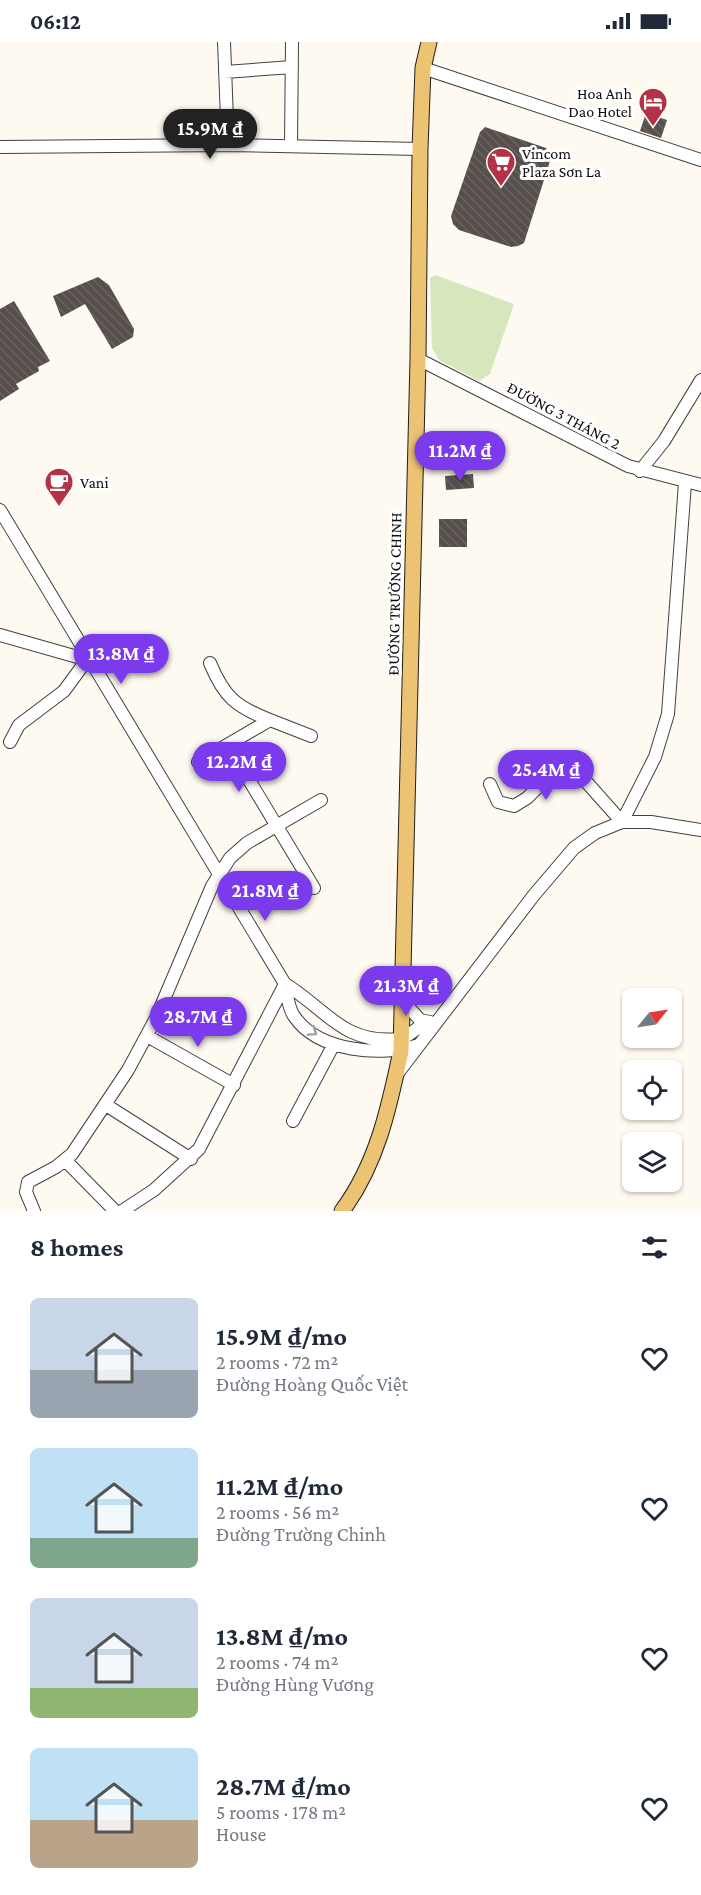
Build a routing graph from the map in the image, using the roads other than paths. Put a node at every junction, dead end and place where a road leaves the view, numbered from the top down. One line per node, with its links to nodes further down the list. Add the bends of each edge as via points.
1 (224, 42): 6 (street)
2 (292, 42): 4 (street)
3 (429, 42): 5 (main road, ĐƯỜNG TRƯỜNG CHINH)
4 (292, 67): 6 (street); 8 (street)
5 (423, 68): 10 (main road, ĐƯỜNG TRƯỜNG CHINH); 11 (street)
6 (225, 72): 7 (street)
7 (228, 145): 8 (street); 9 (street)
8 (291, 146): 10 (street)
9 (0, 147)
10 (420, 148): 12 (main road, ĐƯỜNG TRƯỜNG CHINH)
11 (701, 160)
12 (418, 359): 14 (street, ĐƯỜNG 3 THÁNG 2); 34 (main road, ĐƯỜNG TRƯỜNG CHINH)
13 (701, 380): 14 (street, via 664,441)
14 (640, 471): 15 (street, ĐƯỜNG 3 THÁNG 2)
15 (685, 483): 16 (street, ĐƯỜNG 3 THÁNG 2); 28 (street, via 668,714 655,757)
16 (701, 485)
17 (0, 510): 19 (street)
18 (0, 635): 19 (street)
19 (87, 660): 23 (street, via 64,691 19,725); 31 (street)
20 (210, 663): 21 (street, via 219,684 237,705)
21 (270, 720): 22 (street); 24 (street)
22 (311, 736)
23 (10, 742)
24 (228, 745): 25 (street); 29 (street)
25 (198, 762)
26 (490, 784): 28 (street, via 498,802 514,806 566,759)
27 (321, 800): 29 (street)
28 (622, 822): 30 (street); 35 (street, via 595,833 574,848)
29 (277, 825): 31 (street, via 237,851); 32 (street)
30 (701, 830)
31 (219, 875): 33 (street); 36 (street)
32 (314, 888)
33 (285, 984): 37 (street, one-way to 37, via 293,1016); 38 (street, via 333,1023 354,1033); 41 (street)
34 (402, 1000): 35 (street, via 420,1020); 38 (main road, ĐƯỜNG TRƯỜNG CHINH)
35 (432, 1022): 38 (street); 39 (street)
36 (147, 1036): 41 (street); 42 (street)
37 (334, 1044): 38 (street, via 359,1050); 43 (street)
38 (401, 1045): 39 (street); 40 (main road, ĐƯỜNG TRƯỜNG CHINH)
39 (419, 1045): 40 (street)
40 (396, 1076): 49 (main road, ĐƯỜNG TRƯỜNG CHINH, via 371,1164)
41 (234, 1085): 44 (street, via 205,1141)
42 (106, 1105): 44 (street); 45 (street)
43 (293, 1121)
44 (191, 1159): 48 (street)
45 (65, 1160): 46 (street, via 28,1182 26,1192); 47 (street)
46 (34, 1211)
47 (115, 1211)
48 (122, 1211)
49 (342, 1211)

